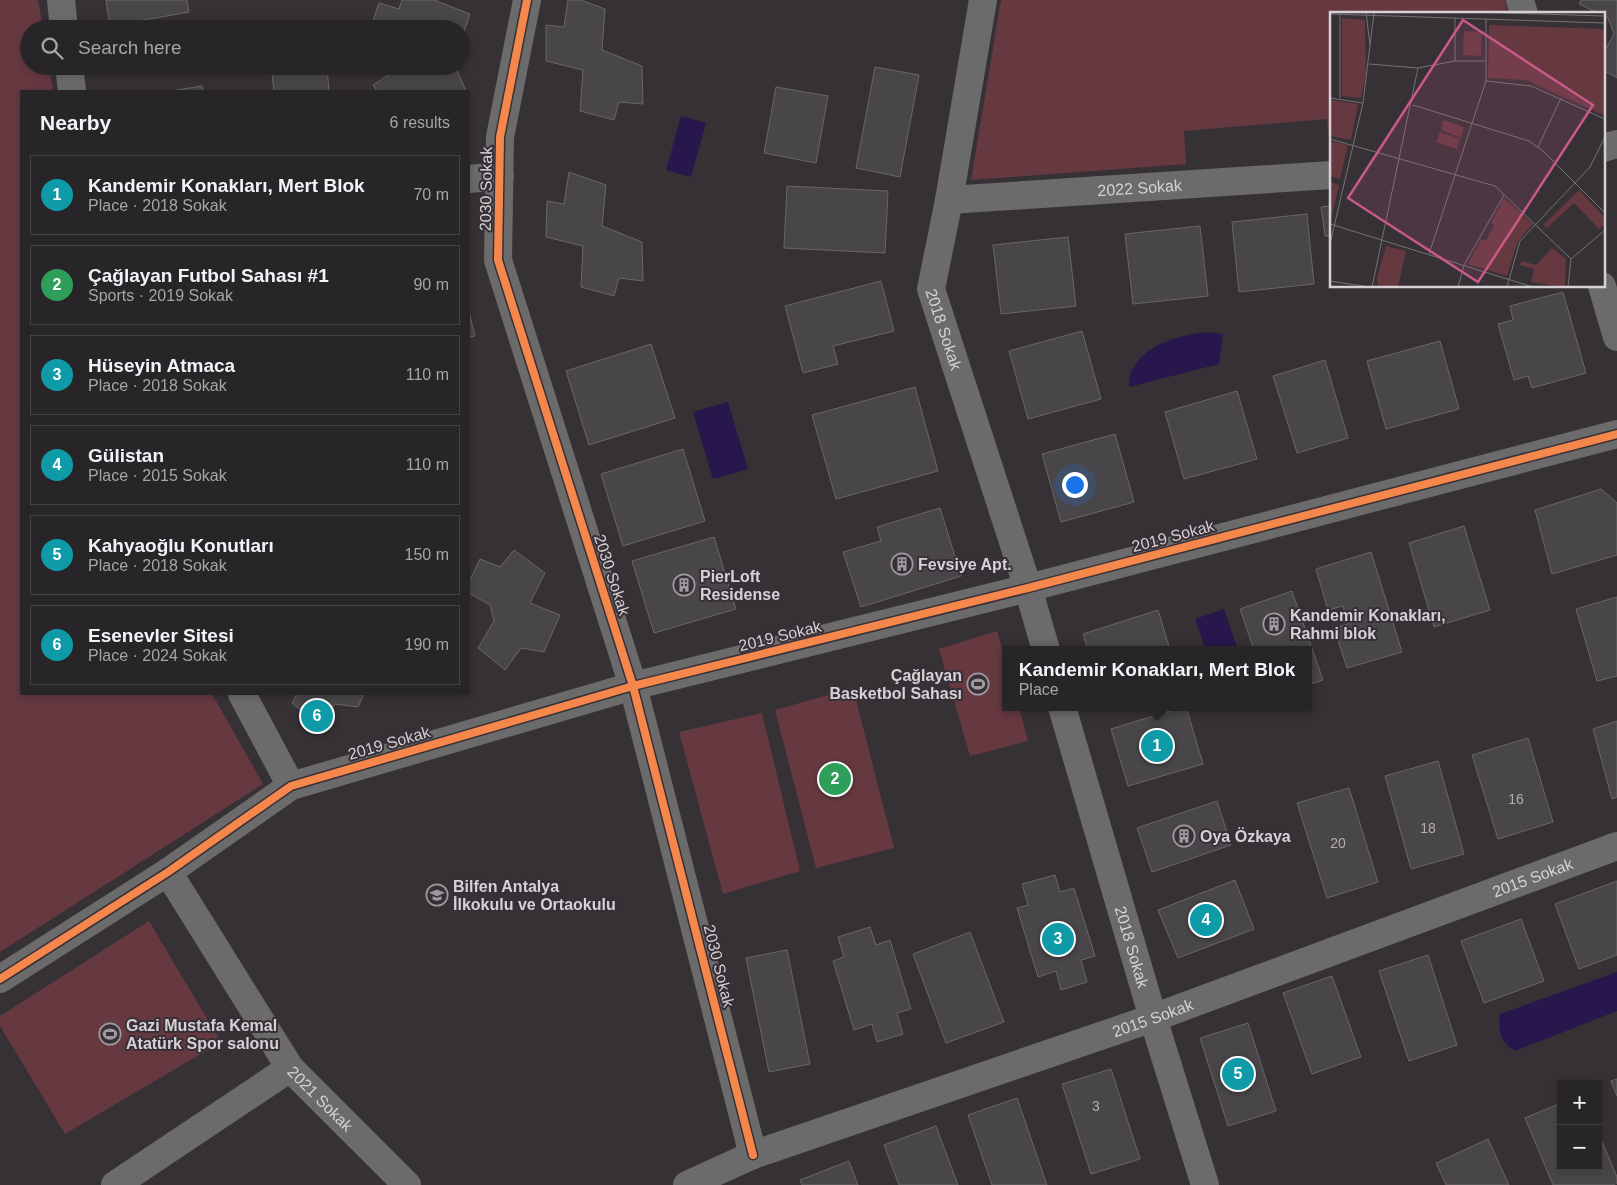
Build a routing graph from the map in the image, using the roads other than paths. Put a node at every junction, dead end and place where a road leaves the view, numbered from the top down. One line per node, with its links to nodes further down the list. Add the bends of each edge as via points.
1 (61, 0): 4 (street)
2 (527, 0): 10 (street, 2030 Sokak, via 500,138)
3 (983, 0): 12 (street, 2018 Sokak)
4 (63, 20)
5 (70, 75): 6 (street)
6 (72, 90)
7 (1617, 144): 8 (street)
8 (1604, 148)
9 (1330, 175): 12 (street, 2022 Sokak)
10 (500, 176): 11 (street); 18 (street, 2030 Sokak, via 498,260)
11 (470, 179)
12 (949, 200): 16 (street, 2018 Sokak, via 931,289)
13 (1603, 288): 14 (street)
14 (1617, 337)
15 (1617, 434): 16 (street, 2019 Sokak)
16 (1028, 588): 17 (street, 2018 Sokak); 18 (street, 2019 Sokak)
17 (1045, 646)
18 (633, 686): 21 (street, 2019 Sokak); 27 (street, 2030 Sokak)
19 (243, 695): 21 (street)
20 (1063, 711): 25 (street, 2018 Sokak)
21 (291, 786): 23 (street, 2019 Sokak)
22 (1617, 846): 25 (street, 2015 Sokak)
23 (168, 872): 24 (street, 2019 Sokak); 26 (street, 2021 Sokak)
24 (0, 979)
25 (1153, 1018): 27 (street, 2015 Sokak); 31 (street, 2018 Sokak)
26 (290, 1068): 28 (street); 29 (street, 2021 Sokak)
27 (753, 1155): 30 (street, 2015 Sokak)
28 (115, 1185)
29 (407, 1185)
30 (687, 1185)
31 (1205, 1185)

